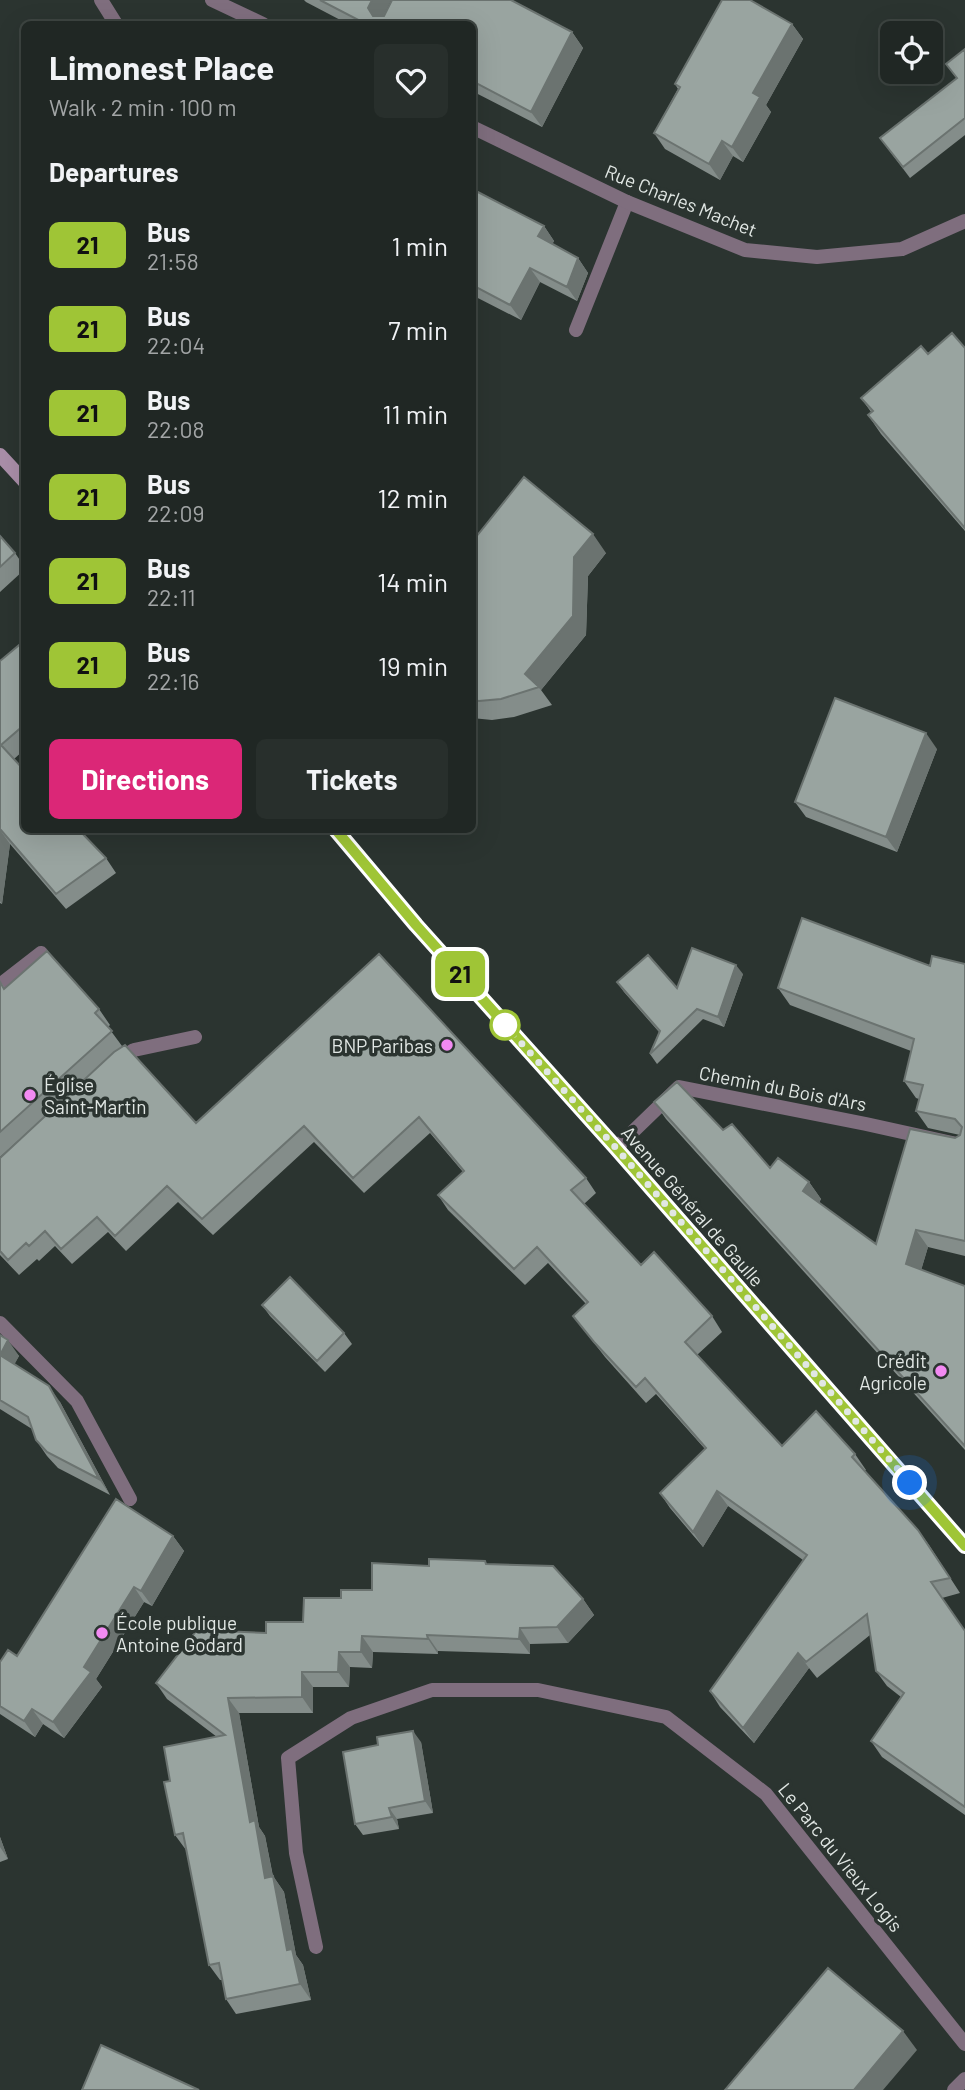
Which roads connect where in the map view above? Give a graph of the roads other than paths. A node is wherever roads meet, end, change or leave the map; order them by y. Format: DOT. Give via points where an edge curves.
graph roads {
  1 [pos="101,0"];
  2 [pos="212,0"];
  3 [pos="114,21"];
  4 [pos="257,21"];
  5 [pos="476,129"];
  6 [pos="627,202"];
  7 [pos="965,221"];
  8 [pos="576,330"];
  9 [pos="0,454"];
  10 [pos="21,478"];
  11 [pos="339,833"];
  12 [pos="41,953"];
  13 [pos="0,985"];
  14 [pos="195,1037"];
  15 [pos="108,1068"];
  16 [pos="965,1146"];
  17 [pos="616,1148"];
  18 [pos="0,1323"];
  19 [pos="130,1499"];
  20 [pos="965,1546"];
  21 [pos="316,1947"];
  22 [pos="965,2044"];
  23 [pos="965,2079"];
  24 [pos="954,2090"];
  1 -- 3 [label="street"];
  2 -- 4 [label="street"];
  5 -- 6 [label="street, Rue Charles Machet"];
  6 -- 7 [label="street, Rue Charles Machet" via="745,250 817,257 902,249"];
  6 -- 8 [label="street"];
  9 -- 10 [label="main road"];
  11 -- 17 [label="main road, Avenue Général de Gaulle"];
  12 -- 13 [label="street"];
  14 -- 15 [label="street" via="134,1050"];
  16 -- 17 [label="street, Chemin du Bois d'Ars" via="679,1087"];
  17 -- 20 [label="main road, Avenue Général de Gaulle"];
  18 -- 19 [label="street" via="77,1401"];
  21 -- 22 [label="street, Le Parc du Vieux Logis" via="296,1853 288,1758 351,1718 432,1690 538,1690 666,1717 766,1794"];
  23 -- 24 [label="street"];
}
